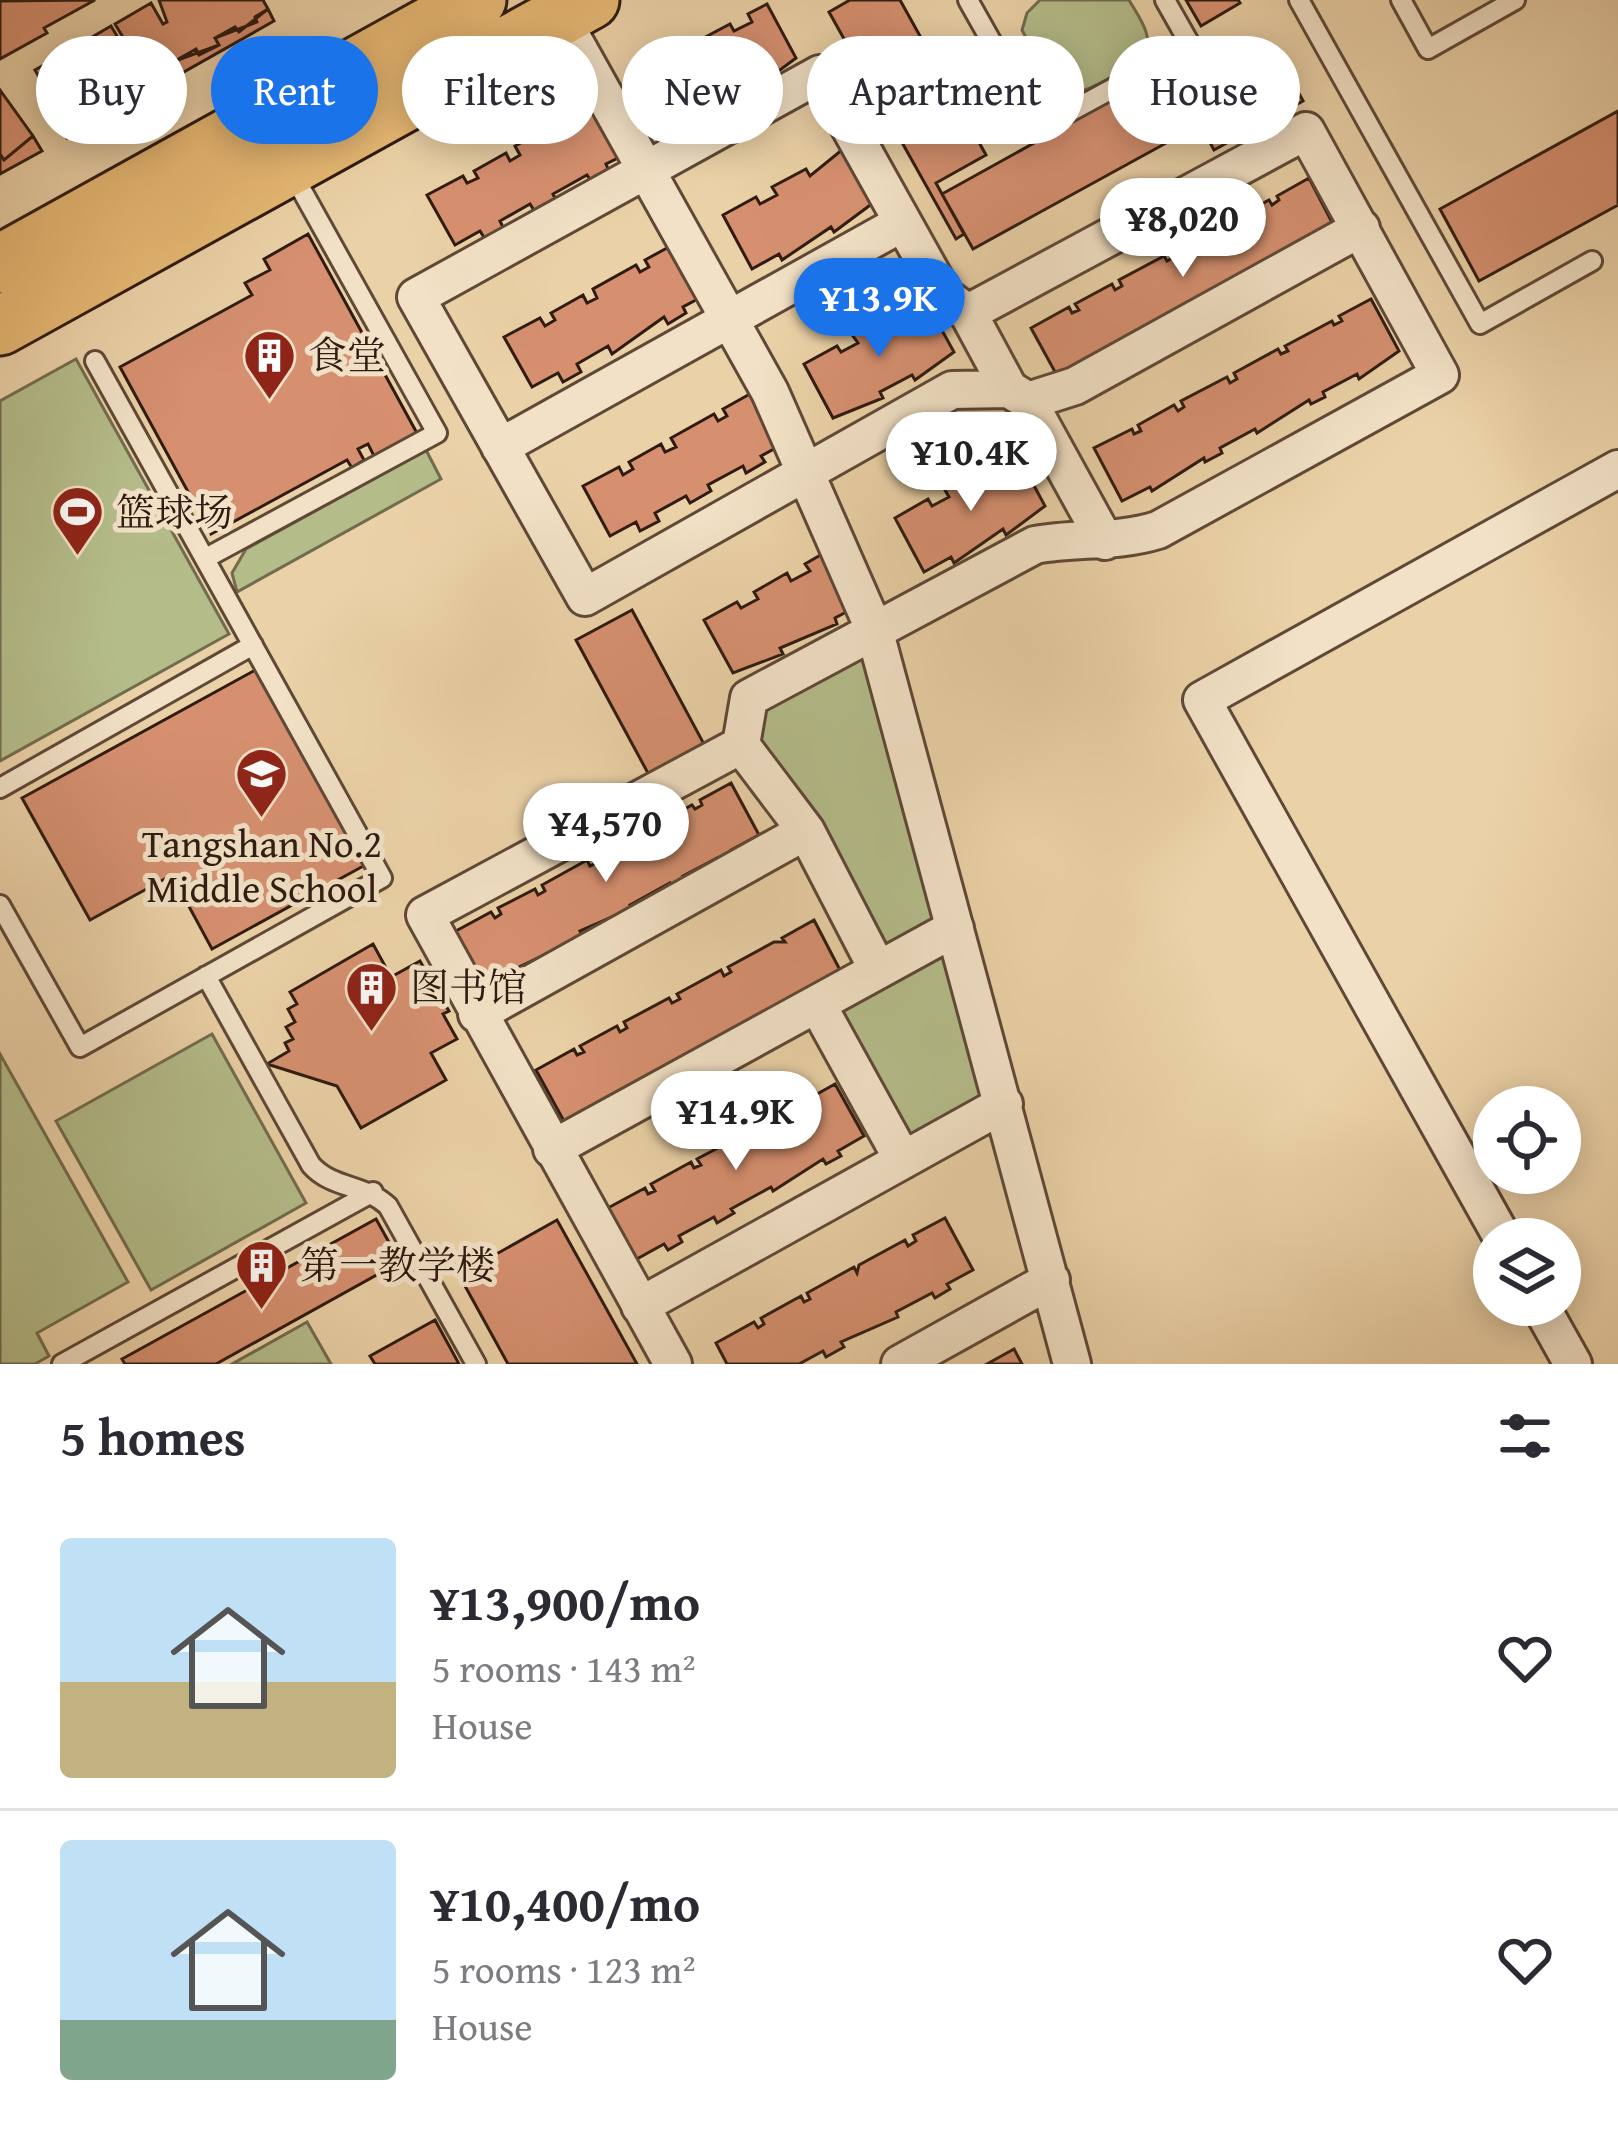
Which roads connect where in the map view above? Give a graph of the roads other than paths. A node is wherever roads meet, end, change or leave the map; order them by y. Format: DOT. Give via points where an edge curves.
graph roads {
  1 [pos="477,0"];
  2 [pos="994,0"];
  3 [pos="1165,0"];
  4 [pos="1327,0"];
  5 [pos="1401,0"];
  6 [pos="1515,0"];
  7 [pos="971,5"];
  8 [pos="1302,6"];
  9 [pos="575,8"];
  10 [pos="1185,36"];
  11 [pos="1108,91"];
  12 [pos="288,166"];
  13 [pos="647,170"];
  14 [pos="902,223"];
  15 [pos="1361,228"];
  16 [pos="1592,260"];
  17 [pos="0,264"];
  18 [pos="968,313"];
  19 [pos="730,319"];
  20 [pos="0,326"];
  21 [pos="95,362"];
  22 [pos="1018,395"];
  23 [pos="500,447"];
  24 [pos="1618,469"];
  25 [pos="807,471"];
  26 [pos="1105,541"];
  27 [pos="206,558"];
  28 [pos="874,629"];
  29 [pos="254,646"];
  30 [pos="741,745"];
  31 [pos="0,788"];
  32 [pos="806,831"];
  33 [pos="0,905"];
  34 [pos="955,928"];
  35 [pos="878,970"];
  36 [pos="206,976"];
  37 [pos="818,1004"];
  38 [pos="477,1014"];
  39 [pos="1004,1104"];
  40 [pos="552,1150"];
  41 [pos="903,1160"];
  42 [pos="373,1192"];
  43 [pos="1491,1218"];
  44 [pos="1051,1280"];
  45 [pos="640,1306"];
  46 [pos="1552,1326"];
  47 [pos="62,1364"];
  48 [pos="476,1364"];
  49 [pos="673,1364"];
  50 [pos="901,1364"];
  51 [pos="1072,1364"];
  52 [pos="1573,1364"];
  1 -- 17 [label="main road"];
  2 -- 7 [label="lane"];
  3 -- 10 [label="lane"];
  4 -- 8 [label="lane"];
  5 -- 6 [label="lane" via="1428,49"];
  7 -- 11 [label="lane" via="1040,128"];
  8 -- 16 [label="lane" via="1480,324"];
  9 -- 12 [label="main road"];
  9 -- 13 [label="street"];
  12 -- 20 [label="main road"];
  12 -- 27 [label="lane" via="437,433"];
  13 -- 14 [label="street" via="820,74"];
  13 -- 19 [label="street"];
  13 -- 23 [label="street" via="416,297"];
  14 -- 18 [label="street" via="944,296"];
  14 -- 19 [label="street"];
  15 -- 18 [label="street" via="1306,131"];
  15 -- 22 [label="street" via="1075,386"];
  15 -- 26 [label="street" via="1440,375 1158,530"];
  18 -- 22 [label="street"];
  19 -- 23 [label="street"];
  19 -- 25 [label="street"];
  21 -- 27 [label="lane"];
  22 -- 25 [label="street" via="952,390"];
  22 -- 26 [label="street"];
  23 -- 25 [label="street" via="585,597"];
  24 -- 43 [label="street" via="1202,700"];
  25 -- 28 [label="street"];
  26 -- 28 [label="street" via="1035,545"];
  27 -- 29 [label="lane"];
  28 -- 30 [label="street" via="749,698"];
  28 -- 34 [label="street"];
  29 -- 31 [label="lane"];
  29 -- 36 [label="lane" via="382,878"];
  30 -- 32 [label="street"];
  30 -- 38 [label="street" via="425,915"];
  32 -- 35 [label="street"];
  32 -- 38 [label="street"];
  33 -- 36 [label="lane" via="80,1047"];
  34 -- 35 [label="street"];
  34 -- 39 [label="street"];
  35 -- 37 [label="street"];
  36 -- 42 [label="lane" via="311,1166 323,1179"];
  37 -- 40 [label="street"];
  37 -- 41 [label="street"];
  38 -- 40 [label="street"];
  39 -- 41 [label="street"];
  39 -- 44 [label="street"];
  40 -- 45 [label="street"];
  41 -- 45 [label="street"];
  42 -- 47 [label="lane"];
  42 -- 48 [label="lane"];
  44 -- 50 [label="street"];
  44 -- 51 [label="street"];
  45 -- 49 [label="street"];
  46 -- 52 [label="street"];
}
